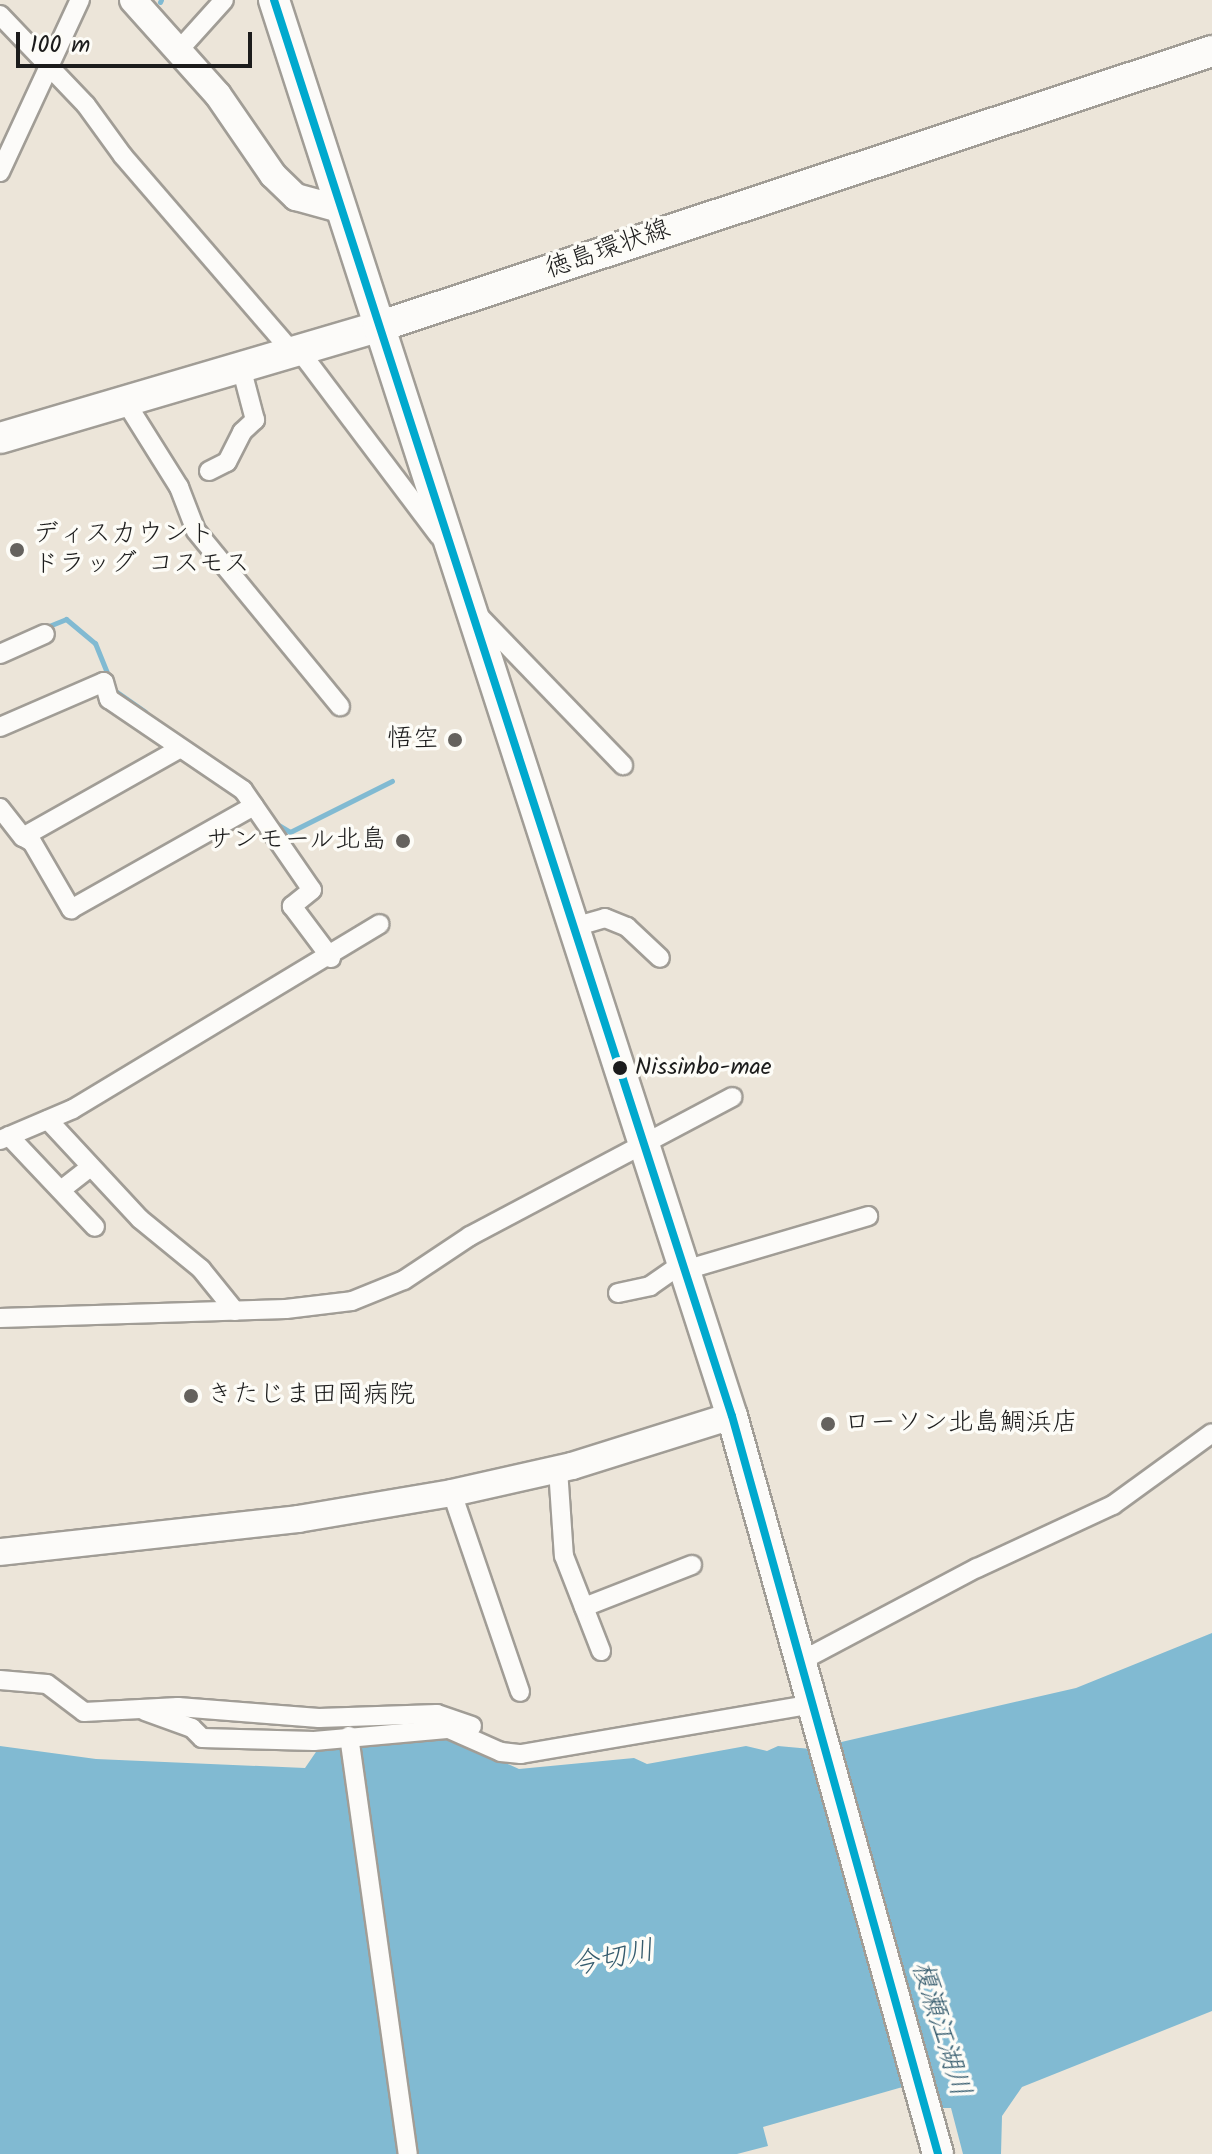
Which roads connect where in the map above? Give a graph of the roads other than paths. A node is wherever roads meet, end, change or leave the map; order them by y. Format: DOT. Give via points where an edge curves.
graph roads {
  1 [pos="80,0"];
  2 [pos="133,0"];
  3 [pos="224,0"];
  4 [pos="274,0"];
  5 [pos="0,15"];
  6 [pos="179,50"];
  7 [pos="1212,51"];
  8 [pos="46,64"];
  9 [pos="0,172"];
  10 [pos="340,209"];
  11 [pos="378,327"];
  12 [pos="295,351"];
  13 [pos="241,367"];
  14 [pos="125,401"];
  15 [pos="0,438"];
  16 [pos="209,471"];
  17 [pos="452,553"];
  18 [pos="470,607"];
  19 [pos="45,634"];
  20 [pos="0,654"];
  21 [pos="340,706"];
  22 [pos="0,727"];
  23 [pos="179,749"];
  24 [pos="623,765"];
  25 [pos="254,806"];
  26 [pos="0,808"];
  27 [pos="23,837"];
  28 [pos="380,924"];
  29 [pos="574,927"];
  30 [pos="331,958"];
  31 [pos="660,958"];
  32 [pos="733,1097"];
  33 [pos="48,1120"];
  34 [pos="5,1138"];
  35 [pos="645,1146"];
  36 [pos="90,1167"];
  37 [pos="61,1190"];
  38 [pos="868,1216"];
  39 [pos="95,1227"];
  40 [pos="684,1267"];
  41 [pos="618,1293"];
  42 [pos="235,1311"];
  43 [pos="0,1318"];
  44 [pos="732,1416"];
  45 [pos="1212,1433"];
  46 [pos="558,1469"];
  47 [pos="452,1493"];
  48 [pos="0,1552"];
  49 [pos="692,1565"];
  50 [pos="584,1607"];
  51 [pos="601,1651"];
  52 [pos="801,1661"];
  53 [pos="0,1680"];
  54 [pos="520,1692"];
  55 [pos="815,1708"];
  56 [pos="145,1711"];
  57 [pos="350,1739"];
  58 [pos="521,1754"];
  59 [pos="408,2154"];
  60 [pos="938,2154"];
  1 -- 8 [label="street"];
  2 -- 6 [label="street"];
  3 -- 6 [label="street"];
  4 -- 10 [label="main road"];
  5 -- 8 [label="street"];
  6 -- 10 [label="street" via="288,191 307,202"];
  7 -- 11 [label="main road, 徳島環状線"];
  8 -- 9 [label="street"];
  8 -- 12 [label="street"];
  10 -- 11 [label="main road"];
  11 -- 12 [label="main road, 徳島環状線"];
  11 -- 17 [label="main road"];
  12 -- 13 [label="main road, 徳島環状線"];
  12 -- 17 [label="street"];
  13 -- 14 [label="main road, 徳島環状線"];
  13 -- 16 [label="street" via="255,420 242,432 227,462"];
  14 -- 15 [label="main road, 徳島環状線"];
  14 -- 21 [label="street" via="179,487 196,531"];
  17 -- 18 [label="main road"];
  18 -- 24 [label="street"];
  18 -- 29 [label="main road"];
  19 -- 20 [label="street"];
  22 -- 23 [label="street" via="104,682 109,699"];
  23 -- 25 [label="street" via="243,790"];
  23 -- 27 [label="street"];
  25 -- 27 [label="street" via="71,909 32,842"];
  25 -- 30 [label="street" via="280,826 312,890 292,906"];
  26 -- 27 [label="street"];
  28 -- 30 [label="street"];
  29 -- 31 [label="street" via="605,918 627,927"];
  29 -- 35 [label="main road"];
  30 -- 33 [label="street"];
  32 -- 35 [label="street"];
  33 -- 34 [label="street"];
  33 -- 36 [label="street"];
  34 -- 37 [label="street"];
  35 -- 40 [label="main road"];
  35 -- 42 [label="street" via="470,1236 404,1280 352,1301"];
  36 -- 37 [label="street"];
  36 -- 42 [label="street" via="140,1219 201,1269"];
  37 -- 39 [label="street"];
  38 -- 40 [label="street"];
  40 -- 41 [label="street" via="651,1292"];
  40 -- 44 [label="main road"];
  42 -- 43 [label="street"];
  44 -- 46 [label="street"];
  44 -- 52 [label="main road"];
  45 -- 52 [label="street" via="1113,1505 977,1568"];
  46 -- 47 [label="street"];
  46 -- 50 [label="street" via="564,1556"];
  47 -- 48 [label="street" via="298,1519"];
  47 -- 54 [label="street"];
  49 -- 50 [label="street"];
  50 -- 51 [label="street"];
  52 -- 55 [label="main road"];
  53 -- 56 [label="street" via="47,1684 84,1712"];
  55 -- 58 [label="street"];
  55 -- 60 [label="main road"];
  56 -- 57 [label="street" via="192,1728 202,1738"];
  56 -- 58 [label="street" via="178,1707 319,1718 437,1714 470,1725"];
  57 -- 58 [label="street" via="449,1729 501,1752"];
  57 -- 59 [label="street"];
}
